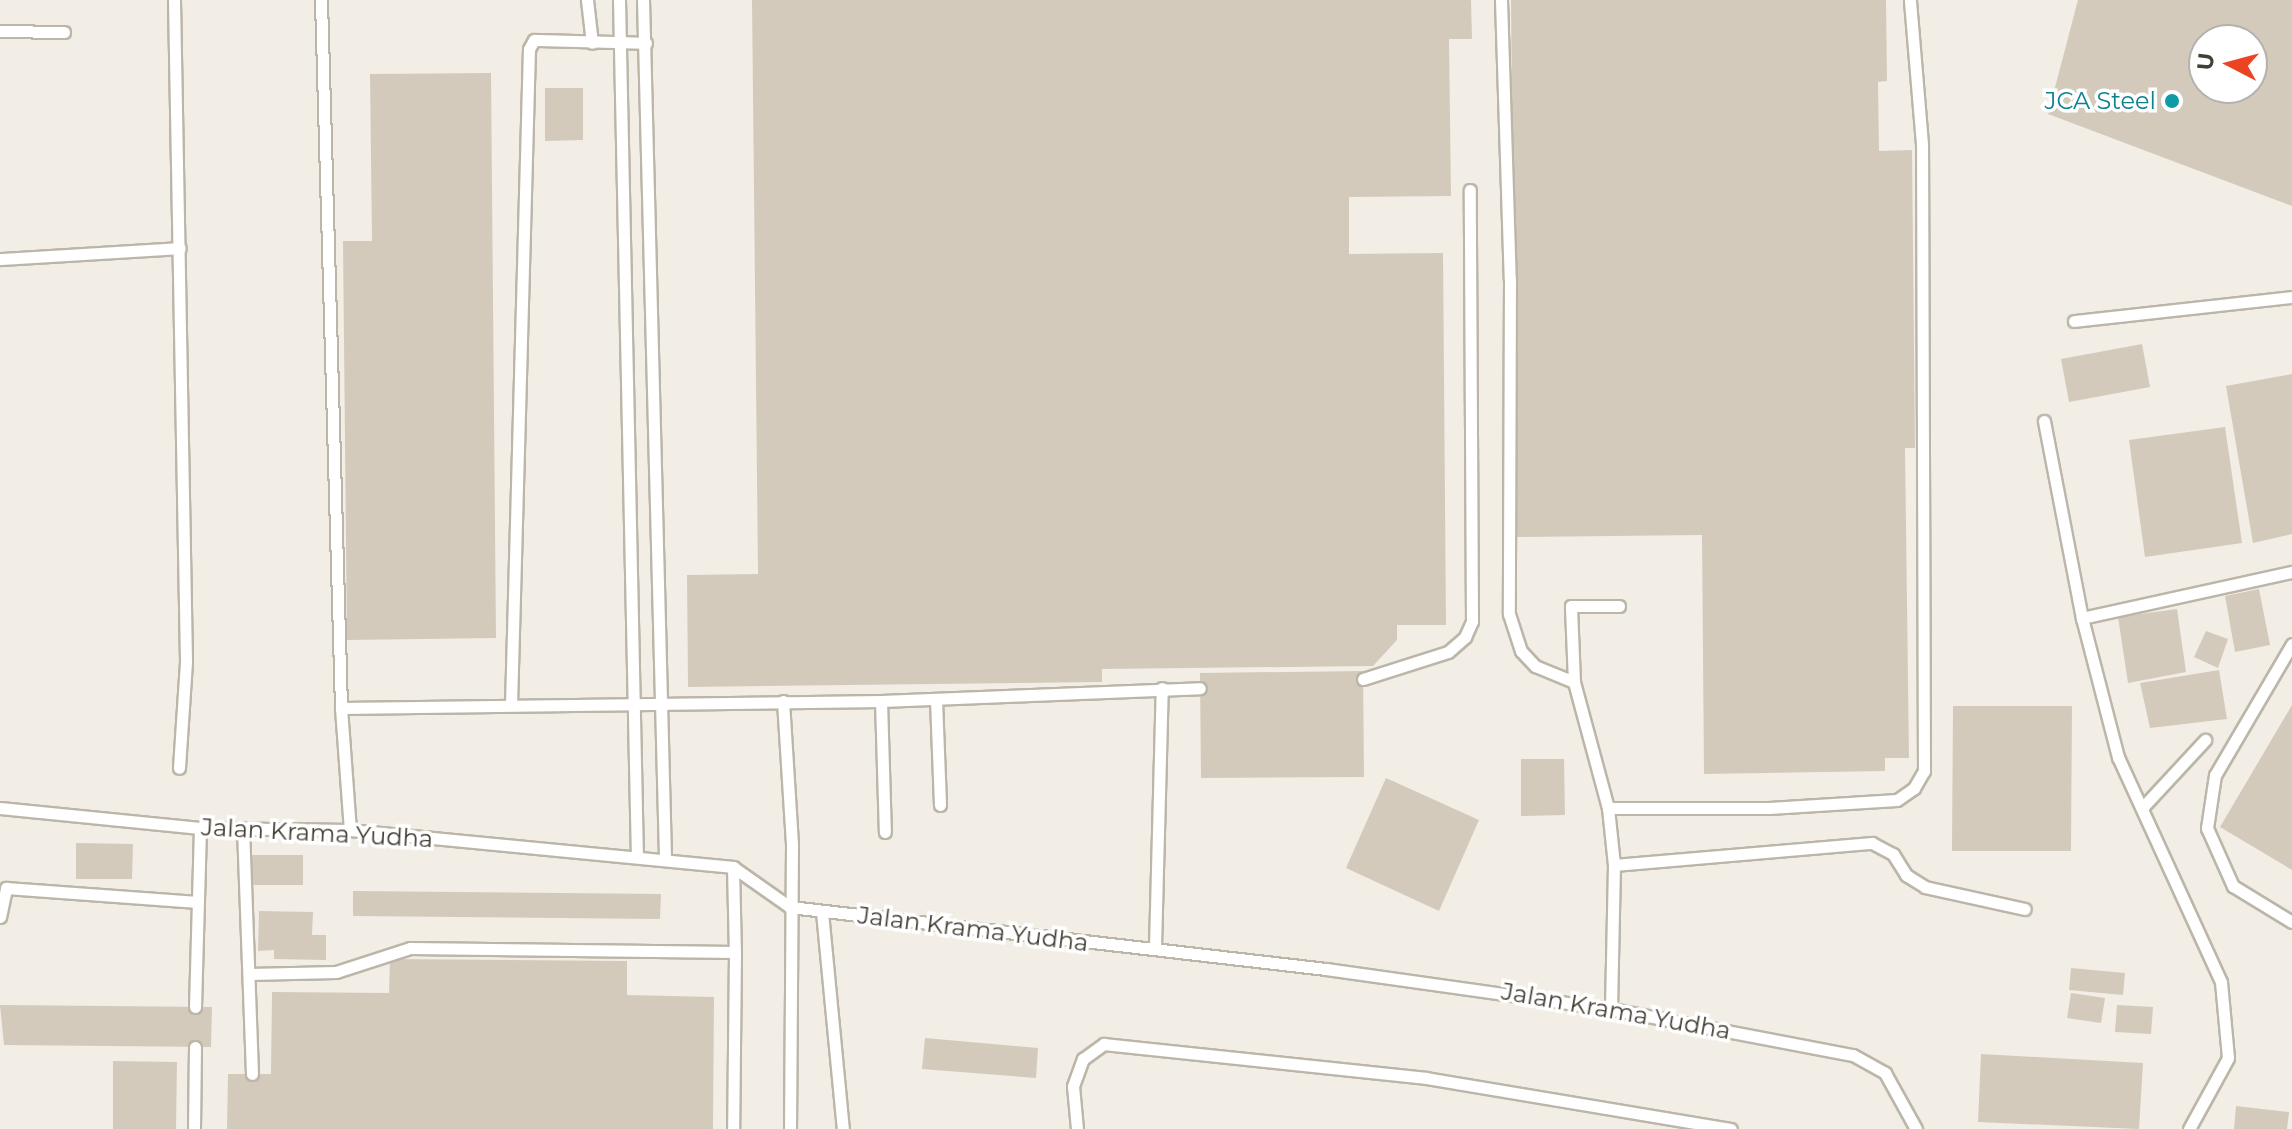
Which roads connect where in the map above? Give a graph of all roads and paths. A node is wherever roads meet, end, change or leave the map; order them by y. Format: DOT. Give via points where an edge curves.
graph roads {
  1 [pos="174,0"];
  2 [pos="321,0"];
  3 [pos="587,0"];
  4 [pos="619,0"];
  5 [pos="643,0"];
  6 [pos="1501,0"];
  7 [pos="1910,0"];
  8 [pos="0,31"];
  9 [pos="64,32"];
  10 [pos="592,43"];
  11 [pos="620,43"];
  12 [pos="646,43"];
  13 [pos="1470,190"];
  14 [pos="180,248"];
  15 [pos="0,259"];
  16 [pos="2292,297"];
  17 [pos="2074,321"];
  18 [pos="2044,421"];
  19 [pos="2292,572"];
  20 [pos="1619,606"];
  21 [pos="2082,618"];
  22 [pos="2292,644"];
  23 [pos="1363,679"];
  24 [pos="1574,682"];
  25 [pos="1162,688"];
  26 [pos="1200,688"];
  27 [pos="936,700"];
  28 [pos="783,701"];
  29 [pos="881,701"];
  30 [pos="631,704"];
  31 [pos="511,705"];
  32 [pos="659,705"];
  33 [pos="341,708"];
  34 [pos="2205,740"];
  35 [pos="179,768"];
  36 [pos="940,805"];
  37 [pos="0,808"];
  38 [pos="1608,808"];
  39 [pos="2142,808"];
  40 [pos="200,828"];
  41 [pos="243,828"];
  42 [pos="350,830"];
  43 [pos="885,832"];
  44 [pos="637,857"];
  45 [pos="665,860"];
  46 [pos="1614,865"];
  47 [pos="733,867"];
  48 [pos="197,902"];
  49 [pos="790,907"];
  50 [pos="2025,909"];
  51 [pos="822,912"];
  52 [pos="0,917"];
  53 [pos="2292,922"];
  54 [pos="1155,947"];
  55 [pos="735,952"];
  56 [pos="249,974"];
  57 [pos="195,1007"];
  58 [pos="1611,1009"];
  59 [pos="195,1047"];
  60 [pos="252,1074"];
  61 [pos="194,1129"];
  62 [pos="733,1129"];
  63 [pos="790,1129"];
  64 [pos="843,1129"];
  65 [pos="1077,1129"];
  66 [pos="1731,1129"];
  67 [pos="1916,1129"];
  68 [pos="2189,1129"];
  1 -- 14 [label="lane"];
  2 -- 33 [label="lane"];
  3 -- 10 [label="lane"];
  4 -- 11 [label="lane"];
  5 -- 12 [label="lane"];
  6 -- 24 [label="lane" via="1510,279 1509,614 1521,651 1535,666"];
  7 -- 38 [label="lane" via="1922,144 1924,771 1914,788 1897,800 1769,808"];
  8 -- 9 [label="lane"];
  10 -- 11 [label="lane"];
  10 -- 31 [label="lane" via="534,40 529,49"];
  11 -- 12 [label="lane"];
  11 -- 30 [label="lane"];
  12 -- 32 [label="lane"];
  13 -- 23 [label="lane" via="1472,621 1448,652"];
  14 -- 15 [label="lane"];
  14 -- 35 [label="lane" via="186,662"];
  16 -- 17 [label="lane"];
  18 -- 21 [label="lane"];
  19 -- 21 [label="lane"];
  20 -- 24 [label="lane" via="1571,606"];
  21 -- 39 [label="lane" via="2118,757"];
  22 -- 53 [label="lane" via="2215,775 2207,828 2233,886"];
  24 -- 38 [label="lane"];
  25 -- 26 [label="lane"];
  25 -- 27 [label="lane"];
  25 -- 54 [label="lane"];
  27 -- 29 [label="lane"];
  27 -- 36 [label="lane"];
  28 -- 29 [label="lane"];
  28 -- 32 [label="lane"];
  28 -- 49 [label="lane"];
  29 -- 43 [label="lane"];
  30 -- 31 [label="lane"];
  30 -- 32 [label="lane"];
  30 -- 44 [label="lane"];
  31 -- 33 [label="lane"];
  32 -- 45 [label="lane"];
  33 -- 42 [label="lane"];
  34 -- 39 [label="lane"];
  37 -- 40 [label="lane, Jalan Krama Yudha"];
  38 -- 46 [label="lane"];
  39 -- 68 [label="lane" via="2221,982 2228,1058"];
  40 -- 41 [label="lane, Jalan Krama Yudha"];
  40 -- 48 [label="lane"];
  41 -- 42 [label="lane, Jalan Krama Yudha"];
  41 -- 56 [label="lane"];
  42 -- 44 [label="lane, Jalan Krama Yudha"];
  44 -- 45 [label="lane, Jalan Krama Yudha"];
  45 -- 47 [label="lane, Jalan Krama Yudha"];
  46 -- 50 [label="lane" via="1872,843 1893,854 1906,875 1925,887"];
  46 -- 58 [label="lane"];
  47 -- 49 [label="lane, Jalan Krama Yudha"];
  47 -- 55 [label="lane"];
  48 -- 52 [label="lane" via="6,888"];
  48 -- 57 [label="lane"];
  49 -- 51 [label="lane, Jalan Krama Yudha"];
  49 -- 63 [label="lane"];
  51 -- 54 [label="lane, Jalan Krama Yudha"];
  51 -- 64 [label="lane"];
  54 -- 58 [label="lane, Jalan Krama Yudha"];
  55 -- 56 [label="lane" via="410,948 336,972"];
  55 -- 62 [label="lane"];
  56 -- 60 [label="lane"];
  58 -- 67 [label="lane, Jalan Krama Yudha" via="1853,1055 1885,1073"];
  59 -- 61 [label="lane"];
  65 -- 66 [label="lane" via="1073,1086 1083,1059 1104,1044 1426,1078"];
}
